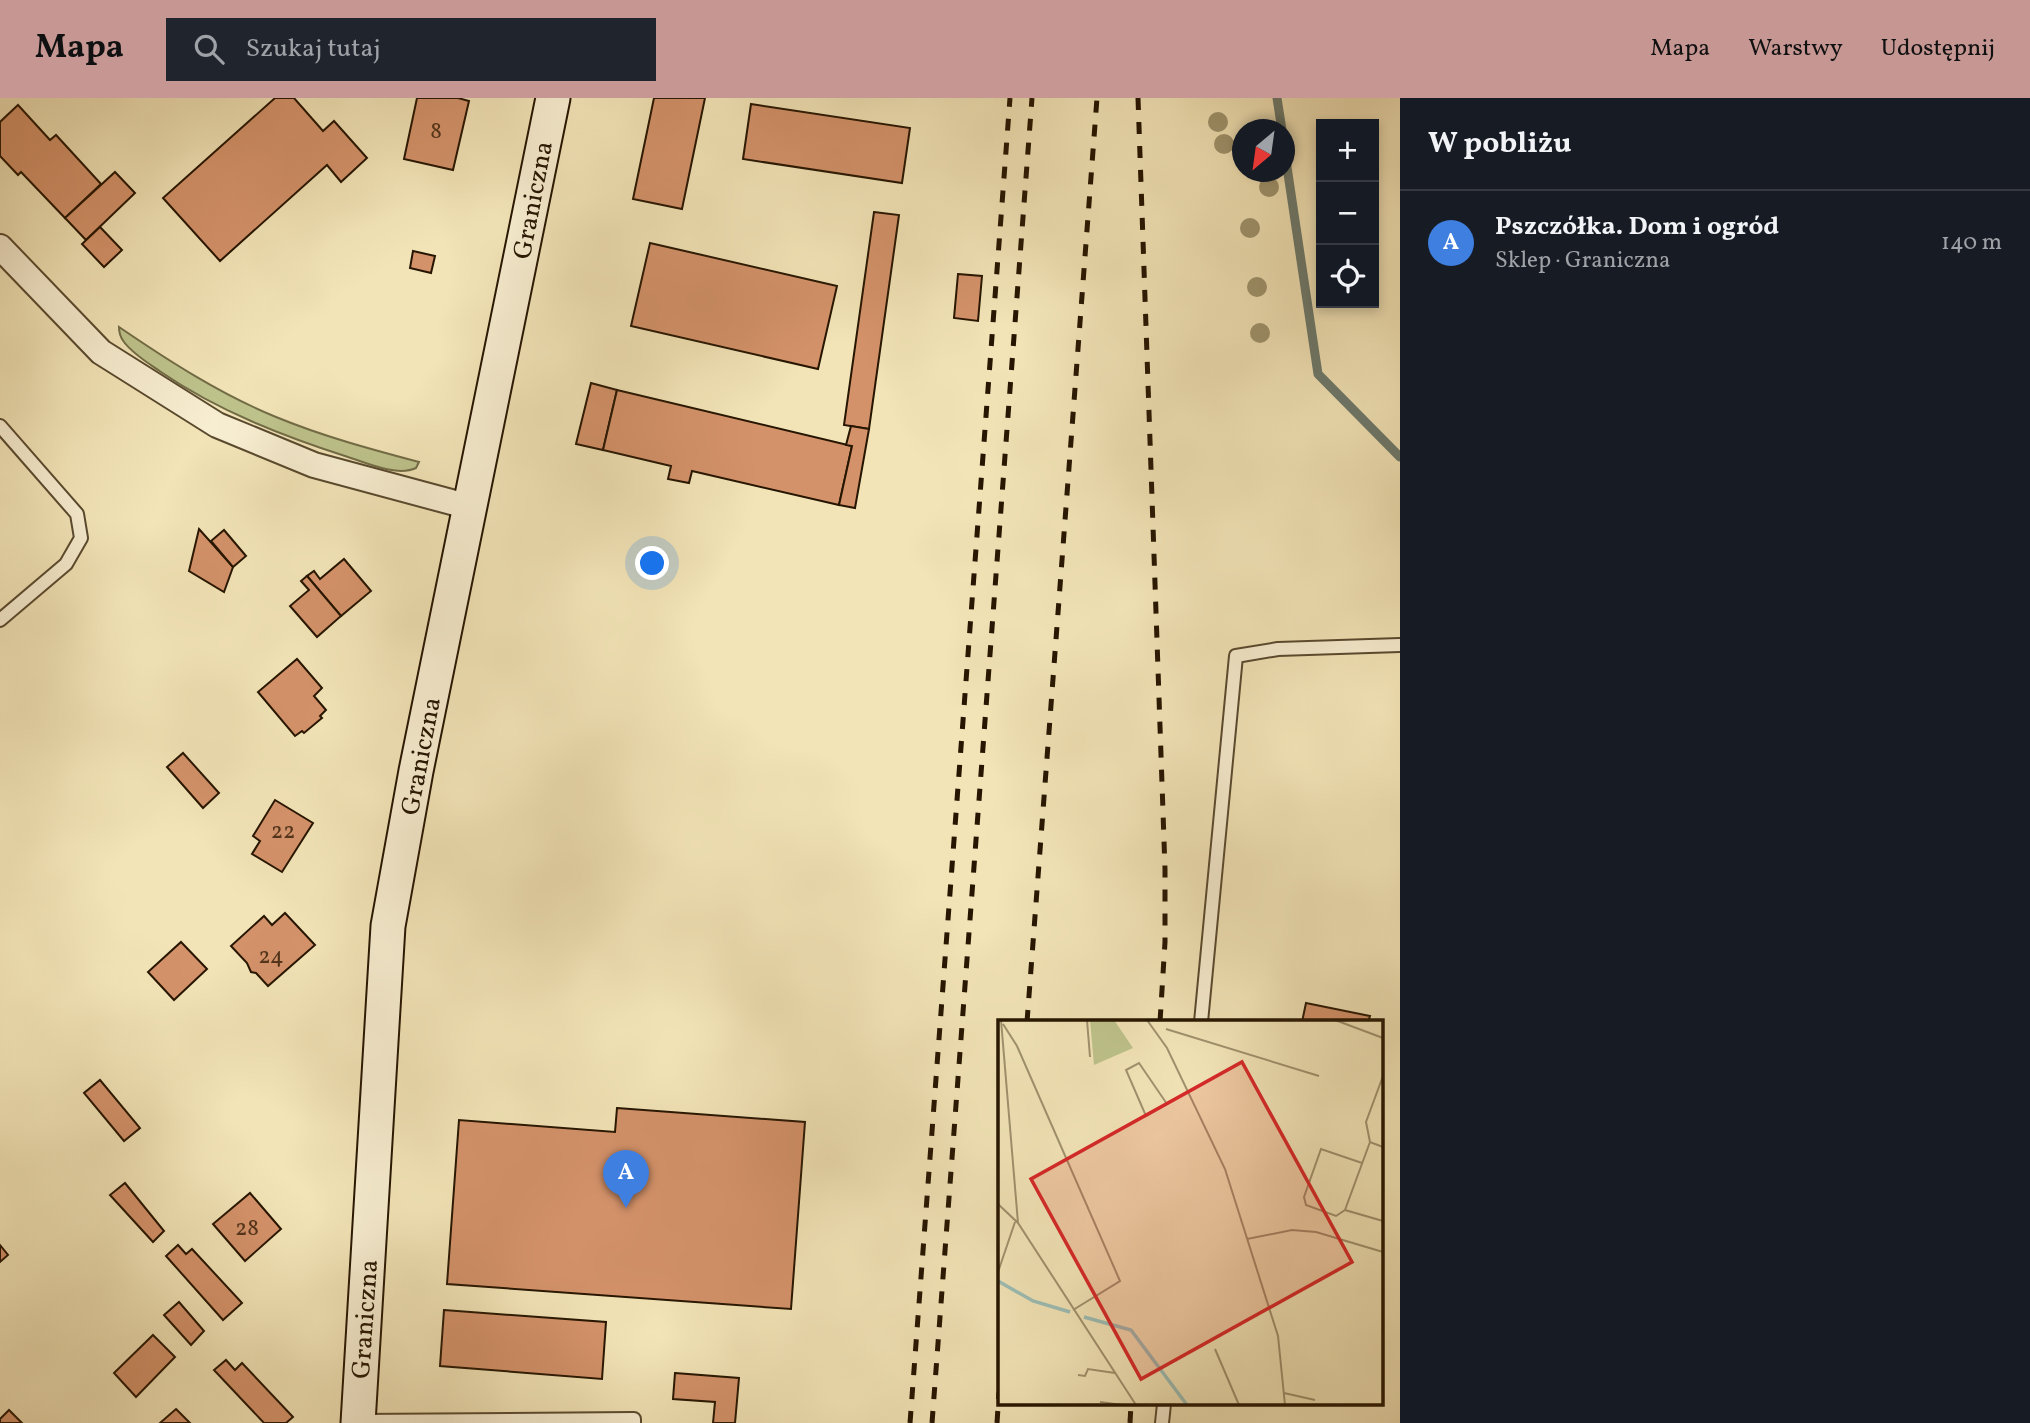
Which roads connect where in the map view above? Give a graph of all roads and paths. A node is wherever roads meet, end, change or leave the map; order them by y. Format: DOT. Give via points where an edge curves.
graph roads {
  1 [pos="553,98"];
  2 [pos="0,247"];
  3 [pos="0,426"];
  4 [pos="470,507"];
  5 [pos="0,620"];
  6 [pos="1400,645"];
  7 [pos="1201,1020"];
  8 [pos="498,1421"];
  9 [pos="358,1422"];
  10 [pos="634,1423"];
  1 -- 4 [label="street, Graniczna"];
  2 -- 4 [label="street" via="101,352 217,425 314,465"];
  3 -- 5 [label="lane" via="77,514 81,538 66,564"];
  4 -- 9 [label="street, Graniczna" via="388,926"];
  6 -- 7 [label="lane" via="1278,649 1236,656"];
  8 -- 9 [label="lane"];
  8 -- 10 [label="lane" via="634,1419"];
}
